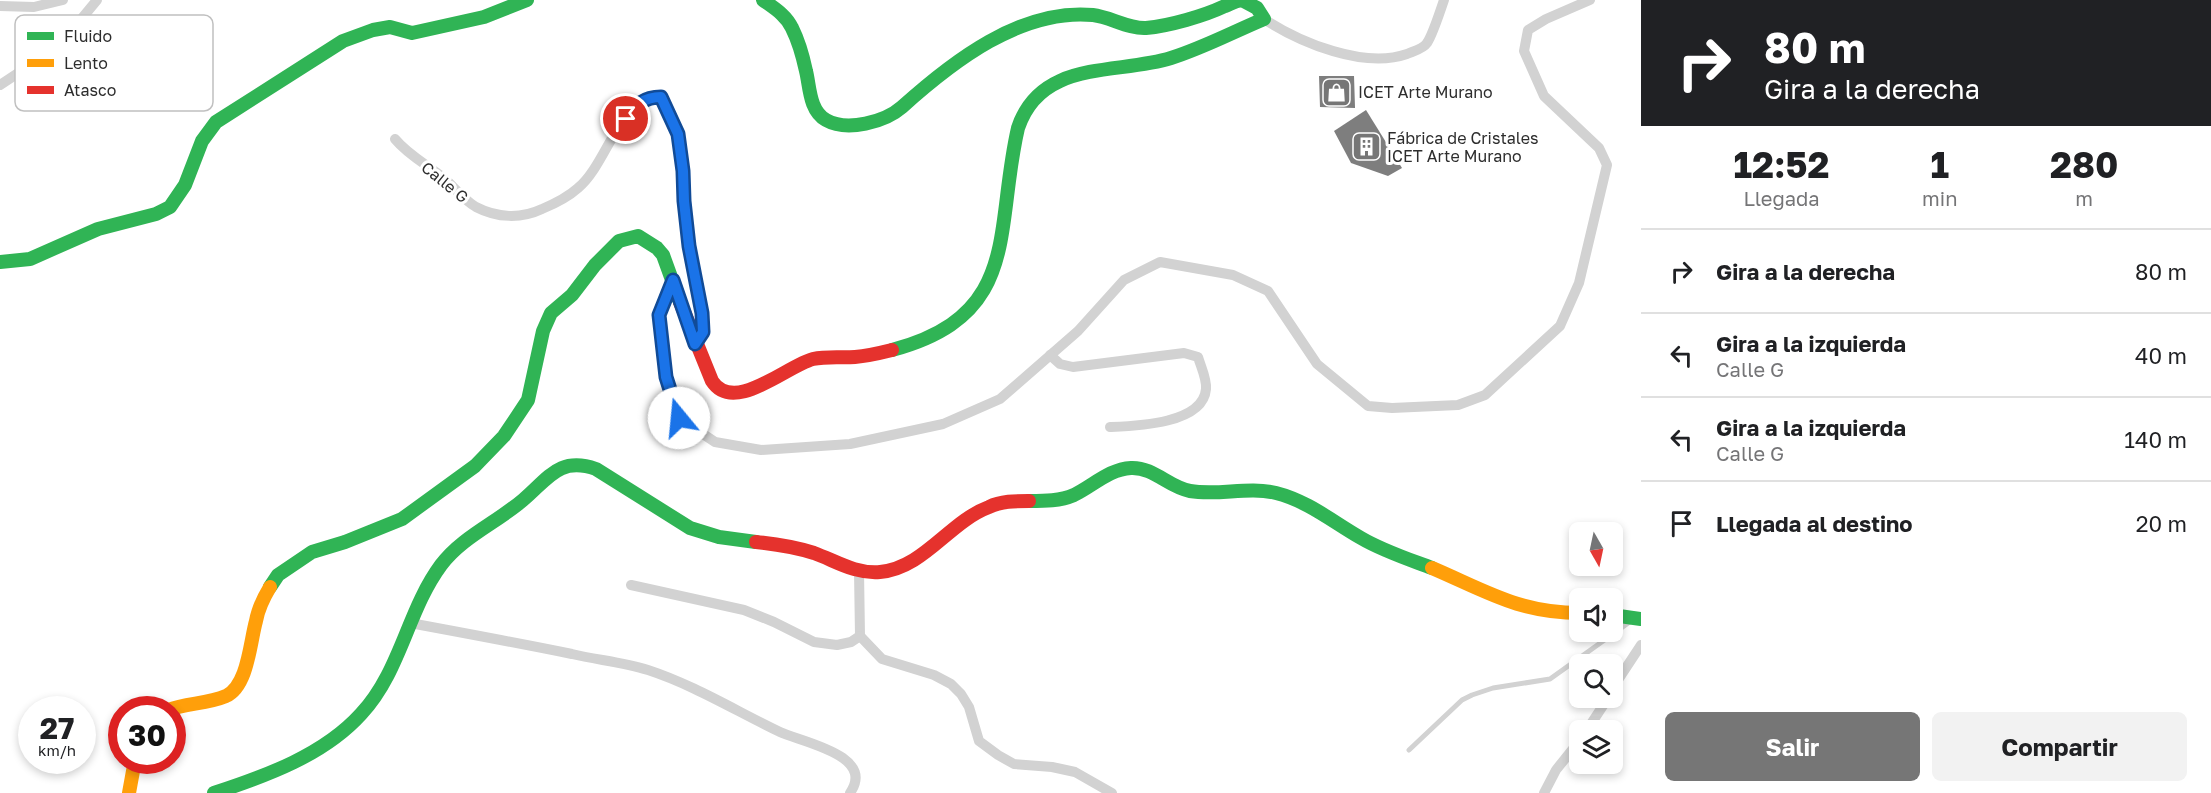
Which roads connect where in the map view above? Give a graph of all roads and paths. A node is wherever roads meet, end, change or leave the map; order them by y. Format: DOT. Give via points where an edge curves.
graph roads {
  1 [pos="63,0"];
  2 [pos="97,0"];
  3 [pos="527,0"];
  4 [pos="763,0"];
  5 [pos="1242,0"];
  6 [pos="1444,0"];
  7 [pos="1590,0"];
  8 [pos="0,6"];
  9 [pos="85,15"];
  10 [pos="1264,19"];
  11 [pos="15,75"];
  12 [pos="0,85"];
  13 [pos="395,139"];
  14 [pos="0,262"];
  15 [pos="673,280"];
  16 [pos="695,344"];
  17 [pos="1050,355"];
  18 [pos="1110,427"];
  19 [pos="859,571"];
  20 [pos="631,585"];
  21 [pos="1569,613"];
  22 [pos="1623,617"];
  23 [pos="1638,619"];
  24 [pos="410,623"];
  25 [pos="860,636"];
  26 [pos="1641,645"];
  27 [pos="1623,672"];
  28 [pos="186,704"];
  29 [pos="1409,750"];
  30 [pos="1569,754"];
  31 [pos="132,774"];
  32 [pos="129,793"];
  33 [pos="214,793"];
  34 [pos="850,793"];
  35 [pos="1112,793"];
  36 [pos="1544,793"];
  1 -- 8 [label="street" via="34,7"];
  2 -- 9 [label="street"];
  3 -- 14 [label="street" via="484,17 412,33 390,27 343,41 216,122 203,139 187,180 171,206 96,230 45,256 16,264"];
  4 -- 5 [label="street" via="792,27 811,101 824,119 841,125 871,122 894,114 939,74 978,48 1046,19 1094,15 1143,28"];
  5 -- 10 [label="street" via="1257,8"];
  6 -- 10 [label="street" via="1427,44 1392,59 1346,54 1286,33"];
  7 -- 17 [label="street" via="1528,30 1524,51 1544,96 1599,148 1607,165 1579,283 1560,326 1485,395 1458,405 1368,406 1317,364 1268,291 1233,275 1160,262 1124,280"];
  10 -- 16 [label="street" via="1167,59 1086,72 1062,80 1034,98 1015,140 993,270 978,301 939,332 904,347 864,356 818,357 752,390 725,392 715,385"];
  11 -- 12 [label="street"];
  13 -- 16 [label="street, Calle G" via="475,206 501,216 530,214 579,188 634,108 649,97 661,97 678,134 689,246 702,313 703,332"];
  15 -- 16 [label="street"];
  15 -- 17 [label="street" via="659,315 666,377 679,418 715,442 761,450 850,444 943,424 1000,399"];
  15 -- 28 [label="street" via="657,248 638,236 619,242 551,313 543,331 528,400 504,436 475,466 402,519 312,552 278,575 256,619 245,674 229,695"];
  17 -- 18 [label="street" via="1060,364 1073,367 1184,353 1198,357 1206,393 1188,414 1147,425"];
  19 -- 21 [label="street" via="902,566 988,506 1013,500 1040,503 1072,496 1103,476 1134,467 1183,490 1272,491 1285,495 1381,548 1474,588 1543,612"];
  19 -- 24 [label="street" via="818,554 720,538 695,530 680,524 612,477 588,464 575,463 559,469 525,499 453,550 417,604"];
  19 -- 25 [label="street"];
  20 -- 25 [label="street" via="744,610 814,642 837,645"];
  22 -- 23 [label="street"];
  23 -- 29 [label="lane" via="1550,679 1493,688 1462,700"];
  24 -- 33 [label="street" via="378,693 359,716 296,760"];
  24 -- 34 [label="street" via="647,670 849,761 854,769 854,788"];
  25 -- 35 [label="street" via="882,659 951,684 969,707 980,741 998,755 1014,764 1075,772"];
  26 -- 27 [label="street"];
  30 -- 36 [label="street"];
  31 -- 32 [label="street"];
}
